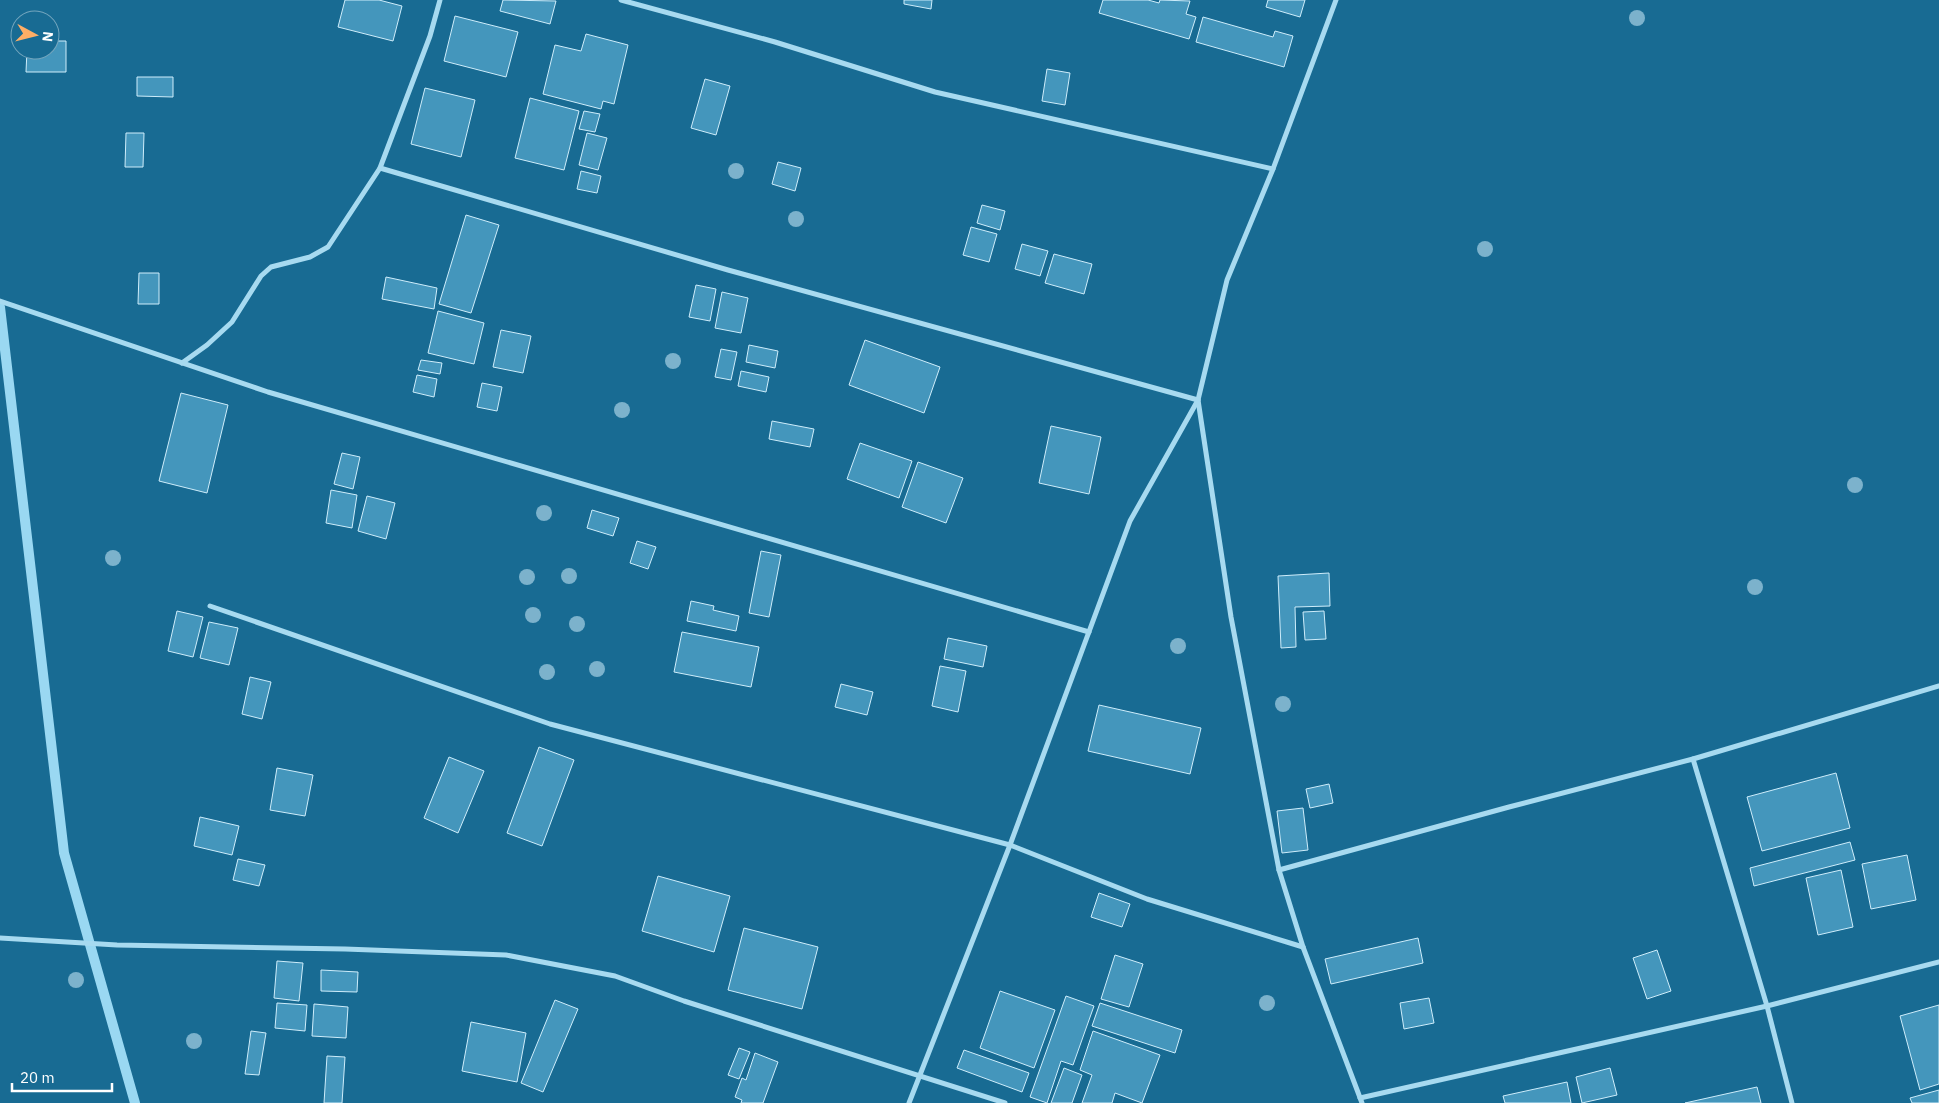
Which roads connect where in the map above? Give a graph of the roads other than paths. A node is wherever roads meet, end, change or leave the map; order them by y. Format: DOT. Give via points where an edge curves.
graph roads {
  1 [pos="440,0"];
  2 [pos="621,0"];
  3 [pos="1336,0"];
  4 [pos="380,168"];
  5 [pos="1273,169"];
  6 [pos="0,301"];
  7 [pos="182,363"];
  8 [pos="1198,400"];
  9 [pos="210,606"];
  10 [pos="1089,632"];
  11 [pos="1939,686"];
  12 [pos="1694,759"];
  13 [pos="1010,845"];
  14 [pos="1279,870"];
  15 [pos="0,938"];
  16 [pos="1303,947"];
  17 [pos="1939,962"];
  18 [pos="1767,1006"];
  19 [pos="921,1076"];
  20 [pos="1361,1101"];
  21 [pos="909,1103"];
  22 [pos="1005,1103"];
  23 [pos="1792,1103"];
  1 -- 4 [label="street" via="430,36"];
  2 -- 5 [label="street" via="775,42 935,92"];
  3 -- 5 [label="street"];
  4 -- 7 [label="street" via="328,247 310,257 271,267 261,276 232,322"];
  4 -- 8 [label="street" via="728,270"];
  5 -- 8 [label="street" via="1227,280"];
  6 -- 7 [label="street"];
  7 -- 10 [label="street" via="268,392"];
  8 -- 10 [label="street" via="1130,521"];
  8 -- 14 [label="street" via="1231,617"];
  9 -- 13 [label="street" via="550,724"];
  10 -- 13 [label="street"];
  11 -- 12 [label="street"];
  12 -- 14 [label="street"];
  12 -- 18 [label="street"];
  13 -- 16 [label="street" via="1147,899"];
  13 -- 19 [label="street"];
  14 -- 16 [label="street"];
  15 -- 19 [label="street" via="117,945 506,955 614,976"];
  16 -- 20 [label="street"];
  17 -- 18 [label="street"];
  18 -- 20 [label="street"];
  18 -- 23 [label="street"];
  19 -- 21 [label="street"];
  19 -- 22 [label="street"];
}
